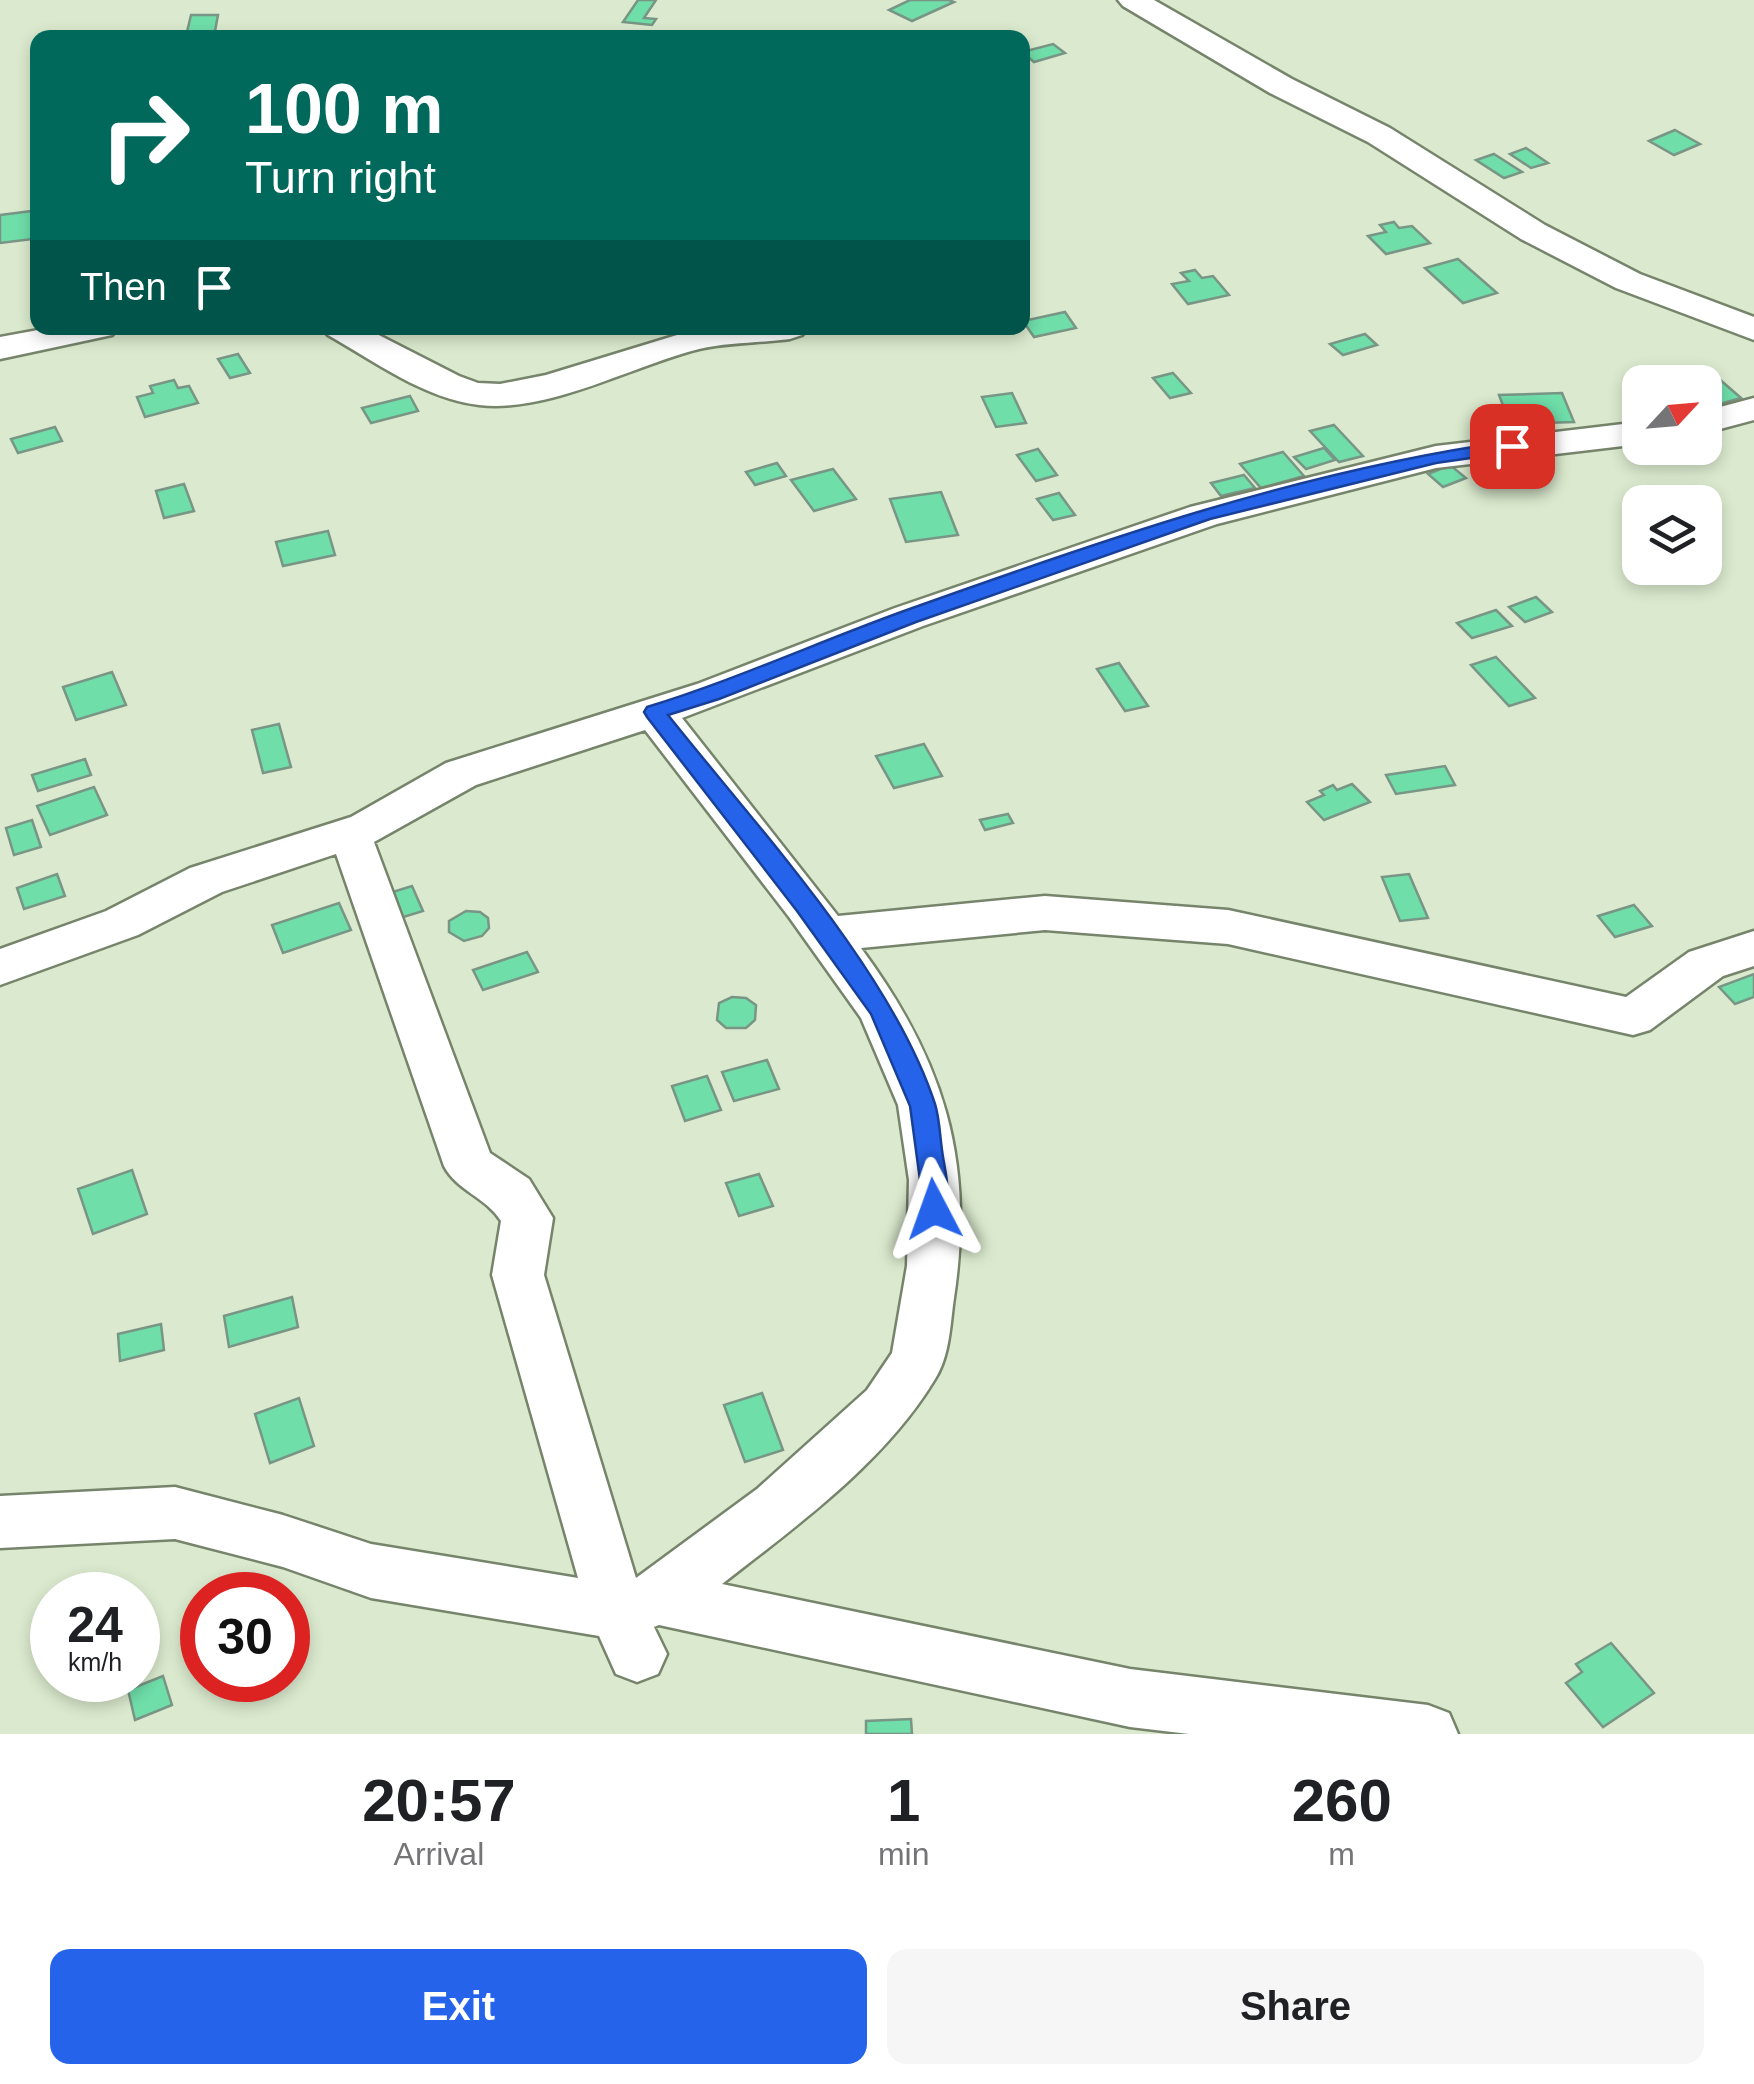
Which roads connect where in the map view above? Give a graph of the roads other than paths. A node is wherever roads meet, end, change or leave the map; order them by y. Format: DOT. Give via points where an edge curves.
graph roads {
  1 [pos="1133,0"];
  2 [pos="1754,328"];
  3 [pos="65,335"];
  4 [pos="354,335"];
  5 [pos="711,335"];
  6 [pos="0,348"];
  7 [pos="1754,409"];
  8 [pos="1722,417"];
  9 [pos="1622,435"];
  10 [pos="654,712"];
  11 [pos="356,849"];
  12 [pos="826,934"];
  13 [pos="1754,948"];
  14 [pos="0,967"];
  15 [pos="0,1522"];
  16 [pos="638,1622"];
  17 [pos="1428,1734"];
  1 -- 2 [label="street" via="1379,134 1533,232 1628,280"];
  3 -- 6 [label="street"];
  4 -- 5 [label="street" via="476,394 502,395"];
  7 -- 8 [label="street"];
  9 -- 10 [label="street" via="1436,457 1204,515"];
  10 -- 12 [label="street"];
  10 -- 14 [label="street" via="461,774 366,828 206,880 122,923"];
  11 -- 16 [label="street" via="469,1166 511,1194 527,1218 518,1275"];
  12 -- 13 [label="street" via="1045,912 1228,927 1633,1017 1706,964"];
  12 -- 16 [label="street" via="881,1010 923,1106 934,1180 933,1266 918,1360 886,1408"];
  15 -- 16 [label="street" via="175,1513 371,1571"];
  16 -- 17 [label="street" via="1130,1698"];
}
